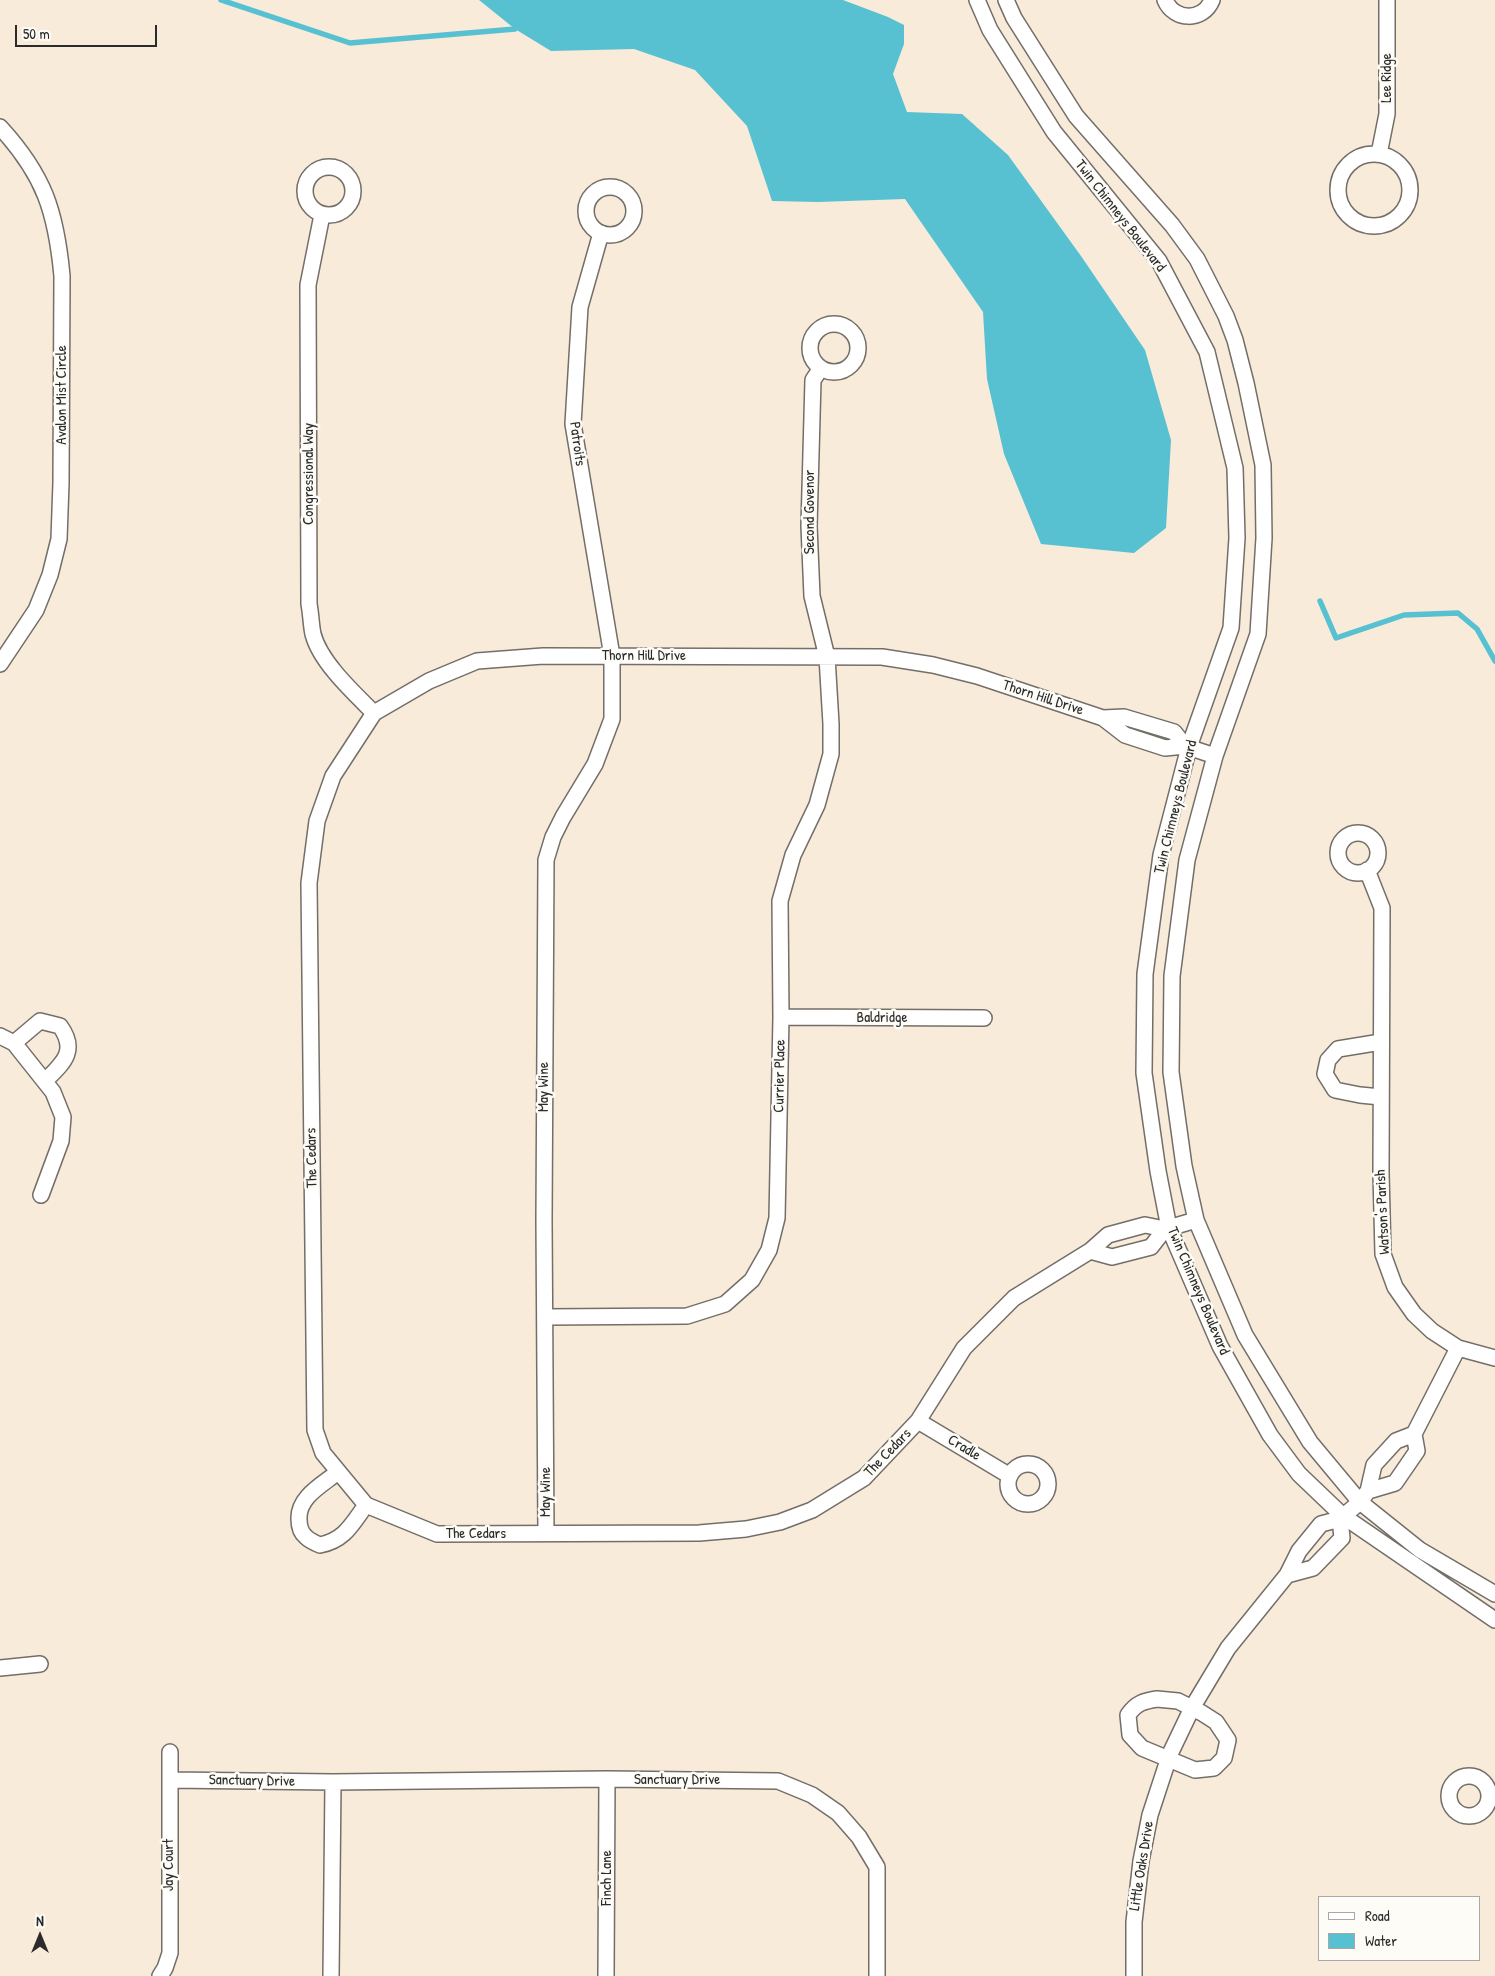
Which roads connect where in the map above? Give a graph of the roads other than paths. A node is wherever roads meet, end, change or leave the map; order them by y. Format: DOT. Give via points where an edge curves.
graph roads {
  1 [pos="977,0"];
  2 [pos="1006,0"];
  3 [pos="1165,0"];
  4 [pos="1212,0"];
  5 [pos="1387,0"];
  6 [pos="0,127"];
  7 [pos="1378,154"];
  8 [pos="322,215"];
  9 [pos="601,233"];
  10 [pos="821,368"];
  11 [pos="612,656"];
  12 [pos="827,657"];
  13 [pos="0,664"];
  14 [pos="374,713"];
  15 [pos="1187,746"];
  16 [pos="1215,756"];
  17 [pos="1367,870"];
  18 [pos="309,882"];
  19 [pos="781,1018"];
  20 [pos="984,1018"];
  21 [pos="0,1036"];
  22 [pos="1381,1042"];
  23 [pos="14,1043"];
  24 [pos="44,1081"];
  25 [pos="1381,1097"];
  26 [pos="41,1195"];
  27 [pos="1196,1220"];
  28 [pos="1167,1229"];
  29 [pos="1090,1251"];
  30 [pos="546,1317"];
  31 [pos="1458,1348"];
  32 [pos="1495,1358"];
  33 [pos="918,1421"];
  34 [pos="1414,1434"];
  35 [pos="338,1472"];
  36 [pos="1010,1476"];
  37 [pos="1364,1496"];
  38 [pos="366,1505"];
  39 [pos="1342,1517"];
  40 [pos="546,1533"];
  41 [pos="1287,1576"];
  42 [pos="1495,1594"];
  43 [pos="1495,1620"];
  44 [pos="40,1664"];
  45 [pos="0,1668"];
  46 [pos="1192,1708"];
  47 [pos="170,1752"];
  48 [pos="1169,1758"];
  49 [pos="608,1779"];
  50 [pos="171,1780"];
  51 [pos="333,1782"];
  52 [pos="160,1976"];
  53 [pos="331,1976"];
  54 [pos="606,1976"];
  55 [pos="878,1976"];
  56 [pos="1134,1976"];
  1 -- 15 [label="street, Twin Chimneys Boulevard" via="990,30 1054,132 1160,261 1207,352 1236,468 1237,538 1231,628"];
  2 -- 16 [label="street, Twin Chimneys Boulevard" via="1076,116 1172,225 1197,259 1235,340 1263,465 1264,538 1258,634"];
  3 -- 4 [label="street" via="1175,13 1189,17 1203,12"];
  5 -- 7 [label="street, Lee Ridge" via="1387,114"];
  6 -- 13 [label="street, Avalon Mist Circle" via="39,179 52,212 59,242 62,286 59,539 50,575 36,610"];
  7 -- 7 [label="street" via="1354,160 1343,172 1338,189 1339,200 1352,220 1373,227 1385,226 1404,212 1411,188 1401,165"];
  8 -- 14 [label="street, Congressional Way" via="308,285 309,604 313,636 323,655 341,680"];
  9 -- 11 [label="street, Patroits" via="580,307 572,424"];
  10 -- 12 [label="street, Second Govenor" via="813,380 809,526 812,596"];
  11 -- 12 [label="street, Thorn Hill Drive"];
  11 -- 14 [label="street, Thorn Hill Drive" via="543,656 477,661 429,681"];
  11 -- 30 [label="street, May Wine" via="612,719 595,764 563,817 546,860"];
  12 -- 15 [label="street, Thorn Hill Drive" via="882,657 933,665 1102,718 1124,717 1174,732"];
  12 -- 19 [label="street, Currier Place" via="830,754 817,805 793,855 780,902"];
  14 -- 18 [label="street, Thorn Hill Drive" via="333,776 317,821"];
  15 -- 16 [label="street, Thorn Hill Drive"];
  15 -- 28 [label="street, Twin Chimneys Boulevard" via="1161,855 1145,974 1144,1074"];
  16 -- 27 [label="street, Twin Chimneys Boulevard" via="1187,860 1172,976 1171,1072 1184,1166"];
  17 -- 22 [label="street, Watson's Parish" via="1382,908"];
  18 -- 35 [label="street, The Cedars" via="315,1430 322,1453"];
  19 -- 20 [label="street, Baldridge"];
  19 -- 30 [label="street, Currier Place" via="777,1218 769,1250 752,1280 724,1304 687,1316"];
  21 -- 23 [label="street"];
  22 -- 25 [label="street, Watson's Parish"];
  22 -- 25 [label="street" via="1338,1049 1328,1060 1325,1074 1336,1090"];
  23 -- 24 [label="street"];
  23 -- 24 [label="street" via="40,1021 60,1026 69,1038 68,1052 59,1067"];
  24 -- 26 [label="street" via="53,1092 63,1117 61,1141"];
  25 -- 31 [label="street, Watson's Parish" via="1383,1254 1395,1288 1414,1314"];
  27 -- 28 [label="street, The Cedars"];
  27 -- 37 [label="street, Twin Chimneys Boulevard" via="1245,1335 1310,1442"];
  28 -- 29 [label="street, The Cedars" via="1145,1225 1108,1235"];
  28 -- 29 [label="street" via="1151,1247 1112,1257"];
  28 -- 39 [label="street, Twin Chimneys Boulevard" via="1220,1346 1270,1435 1299,1474"];
  29 -- 33 [label="street, The Cedars" via="1014,1298 964,1348"];
  30 -- 40 [label="street, May Wine"];
  31 -- 32 [label="street, Watson's Parish"];
  31 -- 34 [label="street, Little Oaks Drive"];
  33 -- 36 [label="street, Cradle"];
  33 -- 40 [label="street, The Cedars" via="864,1478 812,1510 780,1522 699,1533"];
  34 -- 37 [label="street" via="1396,1440 1374,1464"];
  34 -- 37 [label="street, Little Oaks Drive" via="1417,1451 1395,1483"];
  35 -- 38 [label="street, The Cedars"];
  35 -- 38 [label="street" via="302,1504 298,1512 299,1526 305,1537 320,1545 333,1543 347,1532"];
  37 -- 39 [label="street, Little Oaks Drive"];
  37 -- 42 [label="street, Twin Chimneys Boulevard" via="1420,1550"];
  38 -- 40 [label="street, The Cedars" via="437,1534"];
  39 -- 41 [label="street, Little Oaks Drive" via="1321,1524 1299,1550"];
  39 -- 41 [label="street" via="1342,1538 1314,1568"];
  39 -- 43 [label="street, Twin Chimneys Boulevard"];
  41 -- 46 [label="street, Little Oaks Drive" via="1228,1648"];
  44 -- 45 [label="street"];
  46 -- 48 [label="street, Little Oaks Drive"];
  46 -- 48 [label="street" via="1216,1722 1228,1740 1224,1758 1214,1768 1195,1770"];
  46 -- 48 [label="street" via="1178,1701 1157,1699 1141,1702 1128,1715 1130,1734 1142,1748"];
  47 -- 50 [label="street, Jay Court"];
  48 -- 56 [label="street, Little Oaks Drive" via="1150,1816 1141,1861 1134,1922"];
  49 -- 51 [label="street, Sanctuary Drive"];
  49 -- 54 [label="street, Finch Lane"];
  49 -- 55 [label="street, Sanctuary Drive" via="778,1781 812,1795 838,1813 859,1837 876,1867"];
  50 -- 51 [label="street, Sanctuary Drive"];
  50 -- 52 [label="street, Jay Court" via="170,1953"];
  51 -- 53 [label="street"];
}
